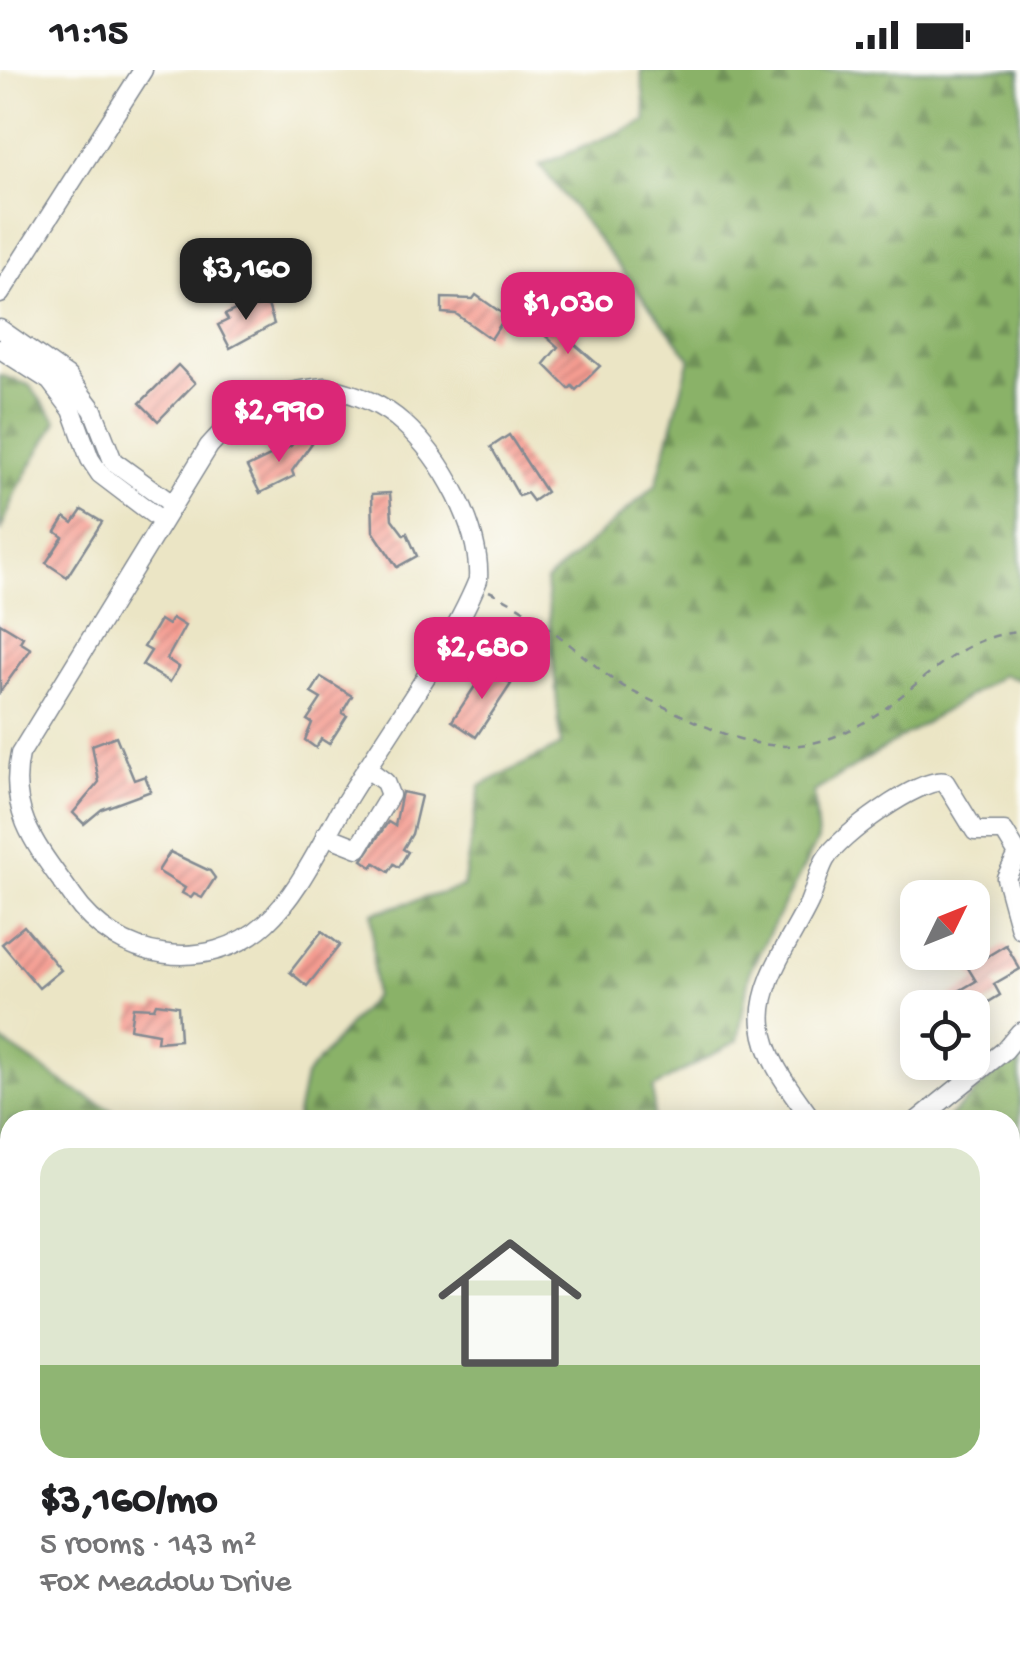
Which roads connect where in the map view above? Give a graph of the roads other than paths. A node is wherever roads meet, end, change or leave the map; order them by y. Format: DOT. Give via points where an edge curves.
graph roads {
  1 [pos="143,70"];
  2 [pos="0,294"];
  3 [pos="0,328"];
  4 [pos="0,349"];
  5 [pos="172,504"];
  6 [pos="162,521"];
  7 [pos="366,768"];
  8 [pos="325,836"];
  9 [pos="1020,929"];
  10 [pos="1020,1032"];
  11 [pos="805,1110"];
  12 [pos="930,1110"];
  1 -- 2 [label="street"];
  3 -- 5 [label="street" via="67,376 94,410 112,461"];
  4 -- 6 [label="street" via="50,380 72,410 100,474"];
  5 -- 6 [label="street"];
  5 -- 7 [label="street" via="209,446 259,399 326,387 353,393 404,424 446,482 479,558 476,584"];
  6 -- 8 [label="street" via="20,754 15,798 34,841 95,923 132,944 175,956 212,952 266,923"];
  7 -- 8 [label="street"];
  7 -- 8 [label="street" via="390,795 358,848"];
  9 -- 11 [label="street" via="1006,878 1016,846 1004,831 975,831 945,782 933,781 891,804 838,842 784,950 761,1023 769,1054"];
  10 -- 12 [label="street"];
}
